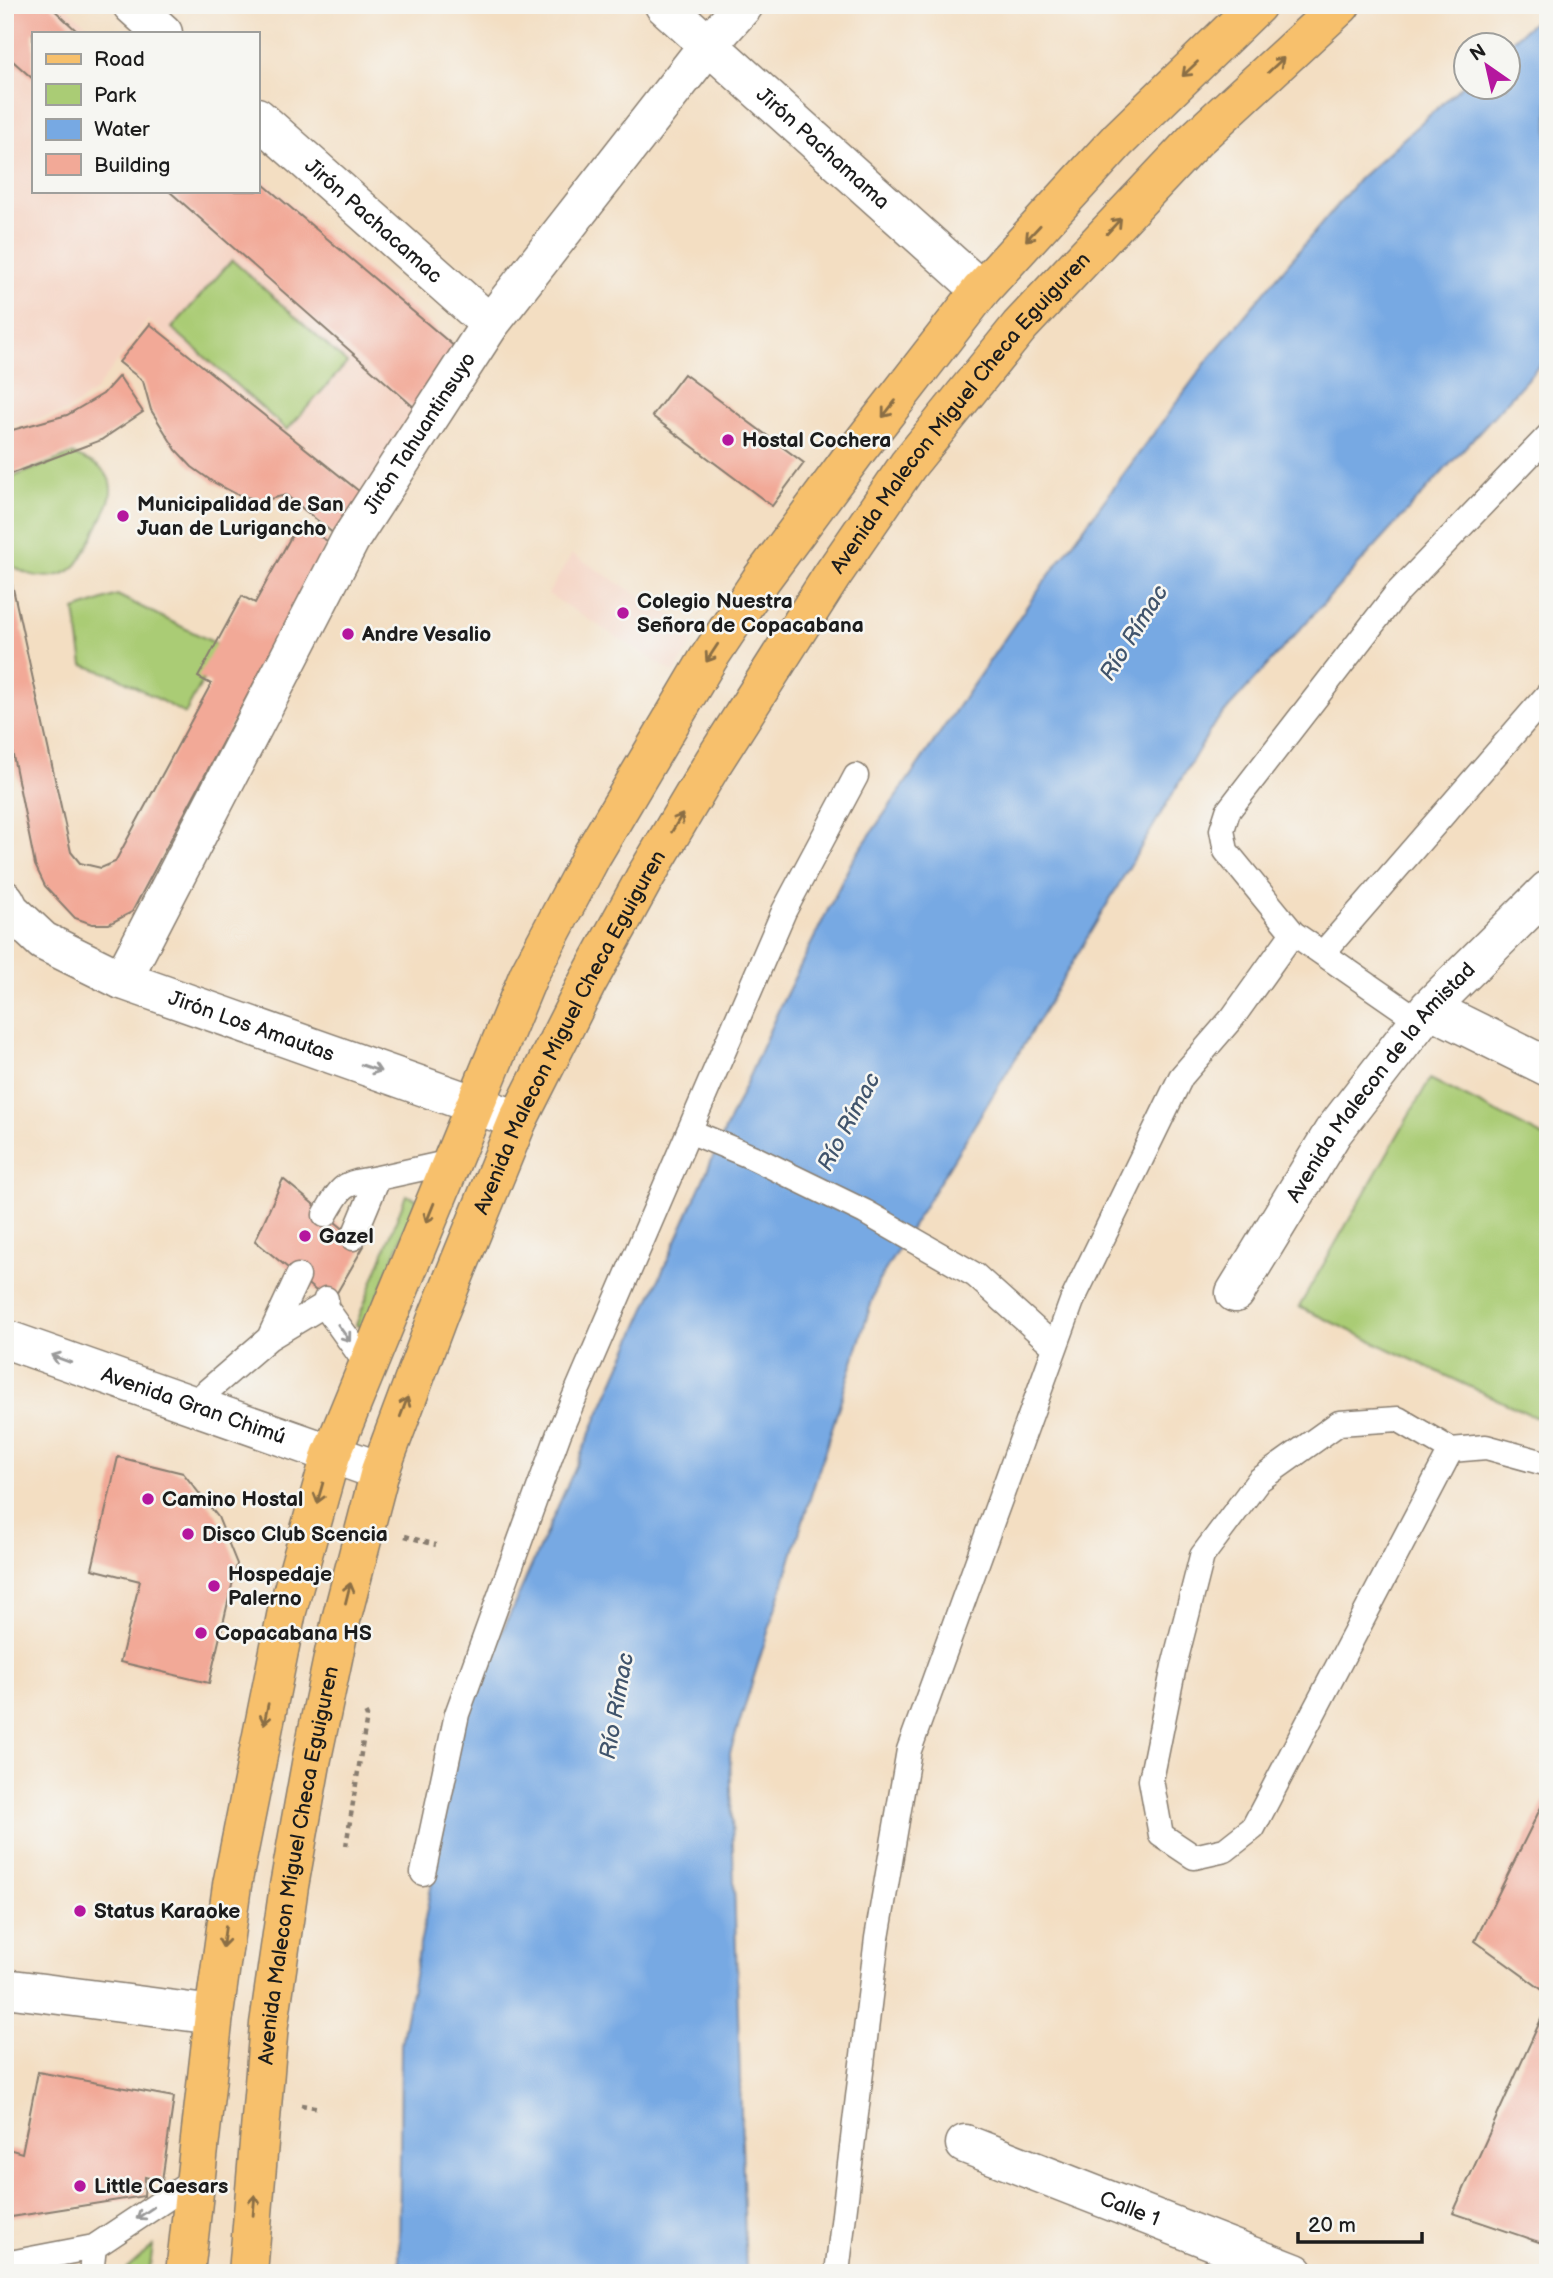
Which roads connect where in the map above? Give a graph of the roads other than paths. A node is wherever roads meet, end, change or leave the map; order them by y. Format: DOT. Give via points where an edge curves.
graph roads {
  1 [pos="132,5"];
  2 [pos="664,5"];
  3 [pos="744,5"];
  4 [pos="1257,5"];
  5 [pos="1341,5"];
  6 [pos="162,32"];
  7 [pos="709,44"];
  8 [pos="259,119"];
  9 [pos="981,290"];
  10 [pos="490,324"];
  11 [pos="1548,436"];
  12 [pos="1548,694"];
  13 [pos="856,776"];
  14 [pos="1548,890"];
  15 [pos="5,900"];
  16 [pos="1293,933"];
  17 [pos="1323,953"];
  18 [pos="122,980"];
  19 [pos="1424,1014"];
  20 [pos="1548,1067"];
  21 [pos="474,1104"];
  22 [pos="518,1121"];
  23 [pos="689,1131"];
  24 [pos="451,1163"];
  25 [pos="378,1178"];
  26 [pos="325,1215"];
  27 [pos="353,1238"];
  28 [pos="298,1276"];
  29 [pos="1235,1293"];
  30 [pos="270,1338"];
  31 [pos="5,1339"];
  32 [pos="1055,1348"];
  33 [pos="367,1366"];
  34 [pos="191,1405"];
  35 [pos="1451,1450"];
  36 [pos="331,1455"];
  37 [pos="1548,1464"];
  38 [pos="380,1471"];
  39 [pos="423,1873"];
  40 [pos="5,1988"];
  41 [pos="214,2015"];
  42 [pos="964,2144"];
  43 [pos="196,2179"];
  44 [pos="94,2247"];
  45 [pos="5,2264"];
  46 [pos="1283,2271"];
  47 [pos="91,2273"];
  48 [pos="186,2273"];
  49 [pos="248,2273"];
  50 [pos="838,2273"];
  1 -- 6 [label="street"];
  2 -- 7 [label="street, Jirón Pachamama"];
  3 -- 7 [label="street, Jirón Tahuantinsuyo"];
  4 -- 9 [label="main road, one-way" via="1118,140"];
  22 -- 5 [label="main road, Avenida Malecon Miguel Checa Eguiguren, one-way" via="631,902 707,773 787,643 908,465 1020,326 1186,149"];
  7 -- 9 [label="street, Jirón Pachamama"];
  7 -- 10 [label="street, Jirón Tahuantinsuyo"];
  8 -- 10 [label="street, Jirón Pachacamac"];
  9 -- 21 [label="main road, one-way" via="768,570 708,659 529,974"];
  10 -- 18 [label="street, Jirón Tahuantinsuyo" via="350,540"];
  11 -- 16 [label="lane" via="1396,594 1228,811 1222,830 1226,851"];
  12 -- 17 [label="lane"];
  13 -- 23 [label="lane" via="784,911"];
  14 -- 19 [label="street, Avenida Malecon de la Amistad"];
  15 -- 18 [label="street, Jirón Los Amautas" via="43,941"];
  16 -- 17 [label="lane"];
  16 -- 32 [label="lane" via="1233,1017 1181,1077 1072,1301"];
  17 -- 19 [label="lane"];
  18 -- 21 [label="street, Jirón Los Amautas, one-way"];
  19 -- 20 [label="street"];
  19 -- 29 [label="street, Avenida Malecon de la Amistad" via="1333,1132"];
  21 -- 22 [label="street, Jirón Los Amautas"];
  21 -- 24 [label="main road"];
  38 -- 22 [label="main road, Avenida Malecon Miguel Checa Eguiguren, one-way"];
  23 -- 32 [label="lane" via="865,1212 975,1275"];
  23 -- 39 [label="lane" via="559,1433 457,1714"];
  24 -- 25 [label="lane"];
  24 -- 33 [label="main road, one-way"];
  25 -- 26 [label="lane" via="342,1187"];
  25 -- 27 [label="lane"];
  28 -- 30 [label="lane"];
  30 -- 33 [label="lane, one-way" via="325,1302"];
  30 -- 34 [label="lane"];
  34 -- 31 [label="street, Avenida Gran Chimú, one-way"];
  32 -- 50 [label="lane" via="909,1750 877,1938"];
  33 -- 36 [label="main road"];
  34 -- 36 [label="street, Avenida Gran Chimú"];
  35 -- 35 [label="lane" via="1253,1828 1225,1850 1194,1857 1161,1835 1151,1780 1202,1556 1259,1480 1339,1423 1398,1419"];
  35 -- 37 [label="lane" via="1486,1447"];
  36 -- 38 [label="street, Avenida Gran Chimú"];
  36 -- 41 [label="main road, one-way" via="287,1611 232,1885"];
  49 -- 38 [label="main road, Avenida Malecon Miguel Checa Eguiguren, one-way" via="269,2024 289,1886 341,1620"];
  40 -- 41 [label="street"];
  41 -- 43 [label="main road"];
  42 -- 46 [label="street, Calle 1"];
  43 -- 44 [label="lane, one-way"];
  43 -- 48 [label="main road"];
  44 -- 45 [label="lane"];
  44 -- 47 [label="lane"];
}
